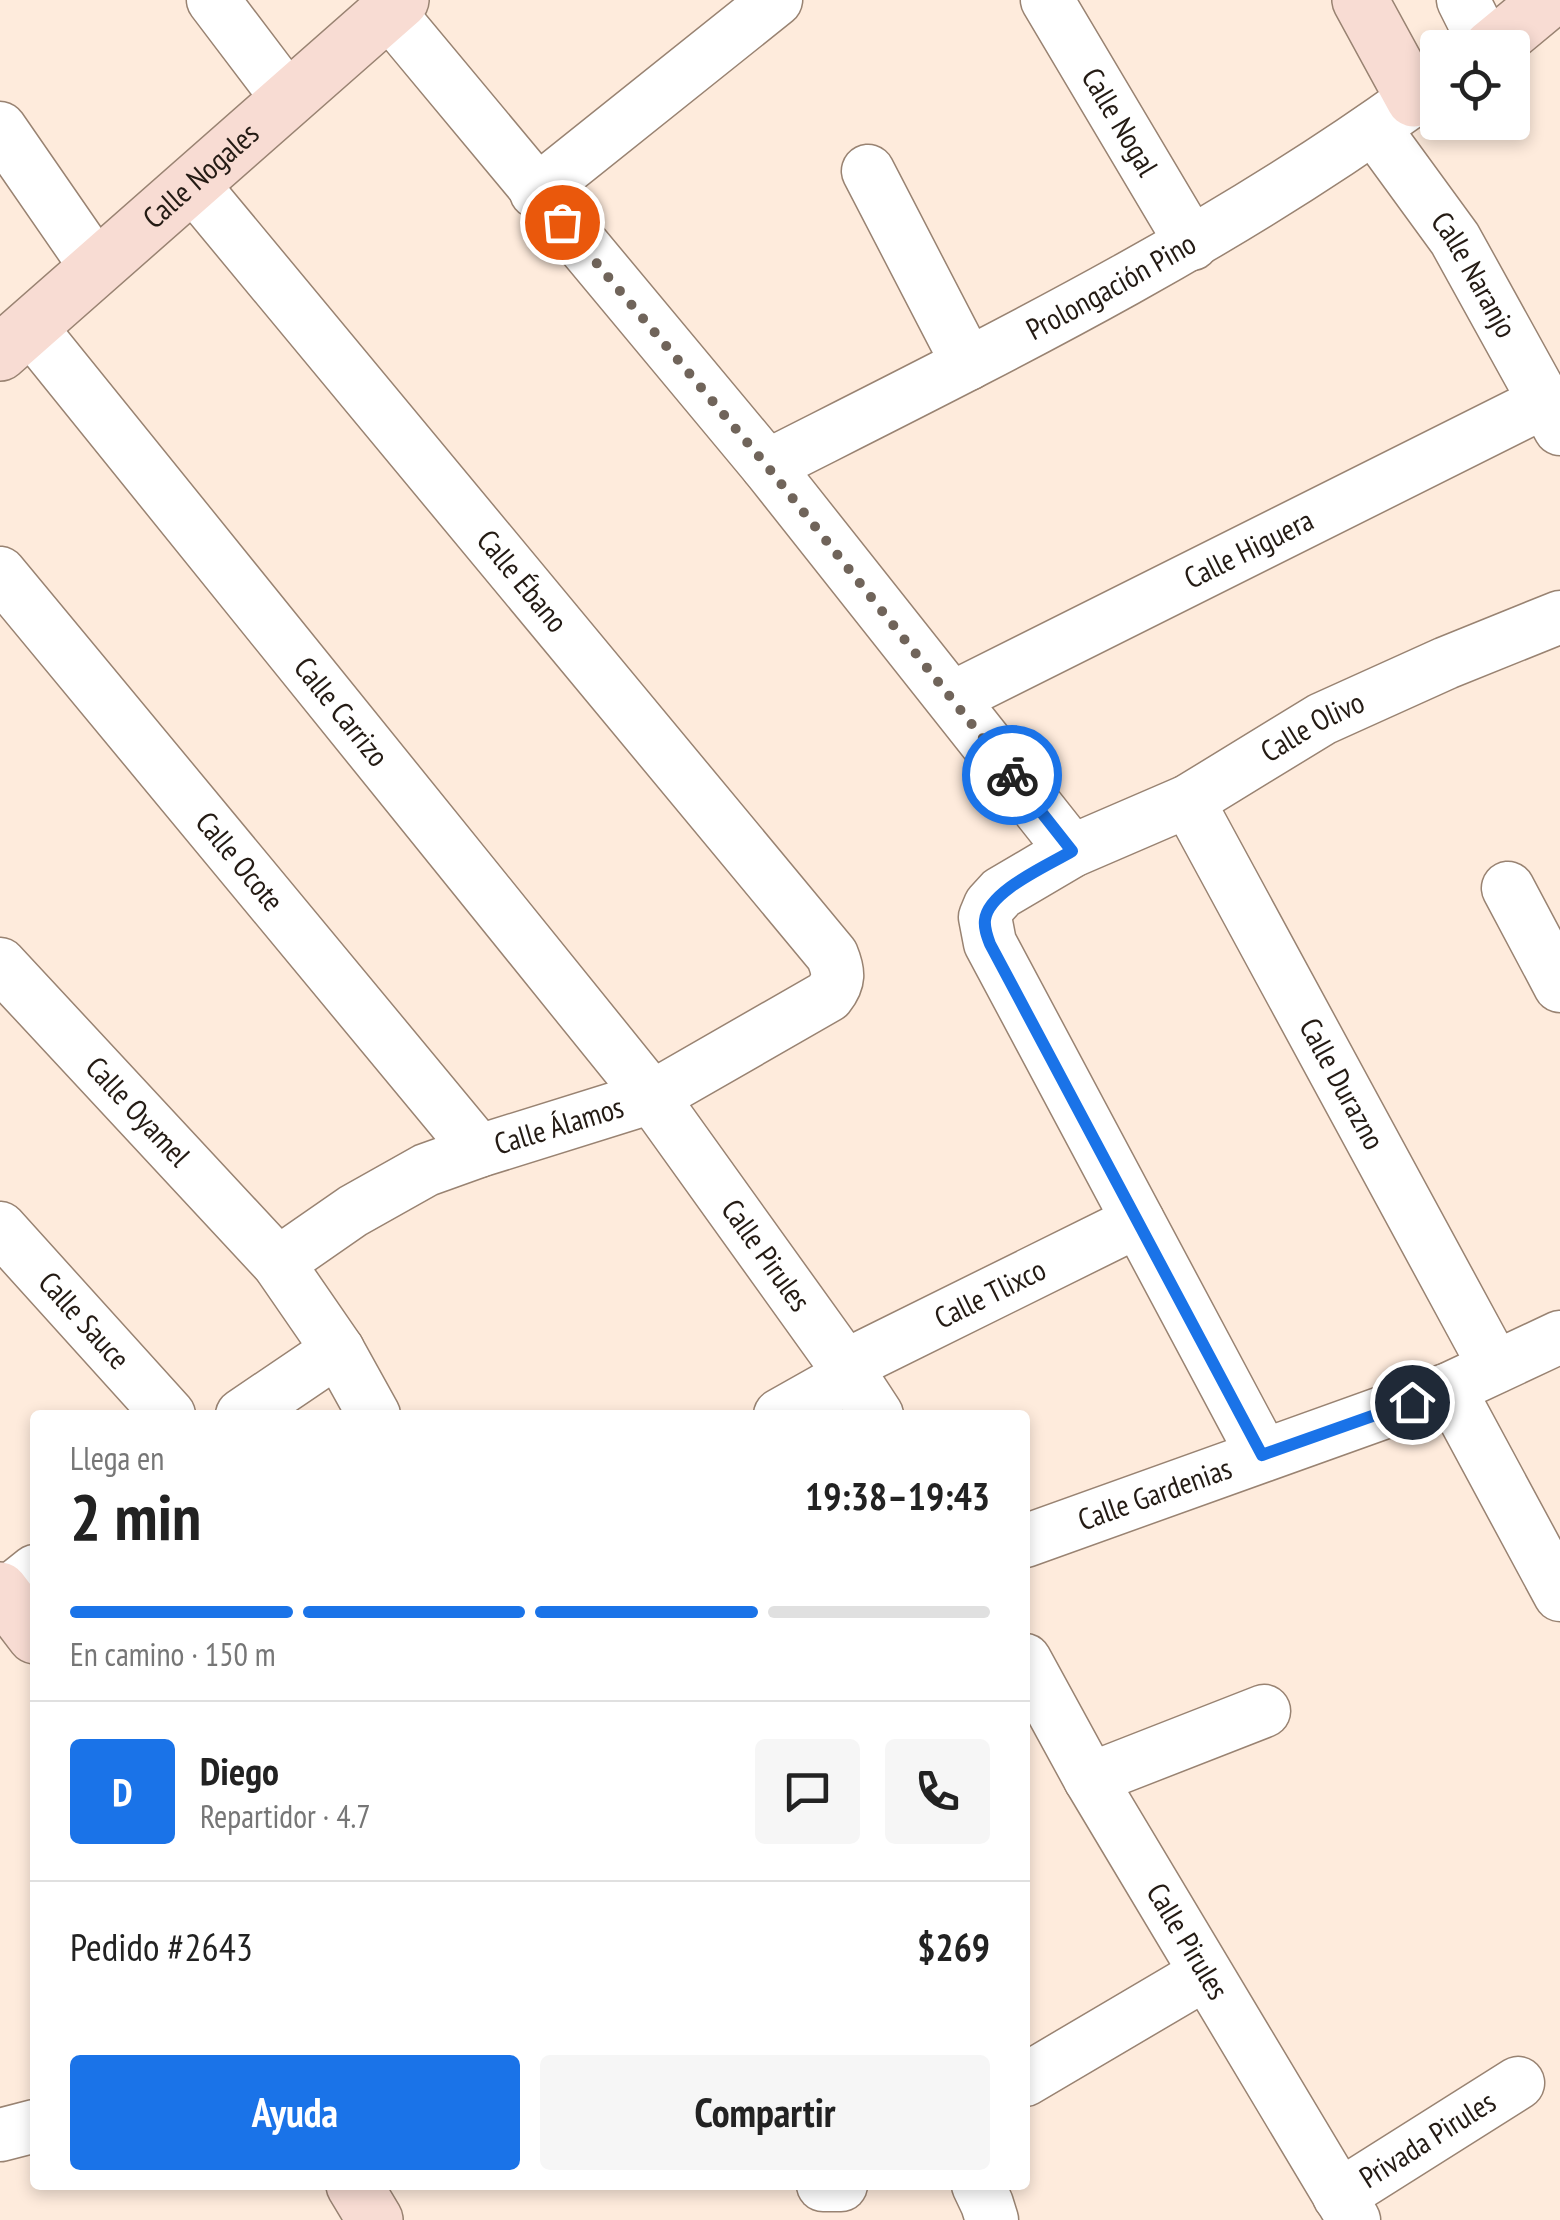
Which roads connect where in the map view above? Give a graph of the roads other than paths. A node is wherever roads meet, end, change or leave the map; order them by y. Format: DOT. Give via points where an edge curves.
graph roads {
  1 [pos="213,0"];
  2 [pos="776,0"];
  3 [pos="1047,0"];
  4 [pos="1360,0"];
  5 [pos="1463,0"];
  6 [pos="1549,0"];
  7 [pos="395,6"];
  8 [pos="1479,30"];
  9 [pos="1512,30"];
  10 [pos="288,99"];
  11 [pos="1408,104"];
  12 [pos="0,128"];
  13 [pos="868,171"];
  14 [pos="193,185"];
  15 [pos="536,192"];
  16 [pos="1192,244"];
  17 [pos="96,267"];
  18 [pos="15,340"];
  19 [pos="968,364"];
  20 [pos="1553,415"];
  21 [pos="767,466"];
  22 [pos="0,573"];
  23 [pos="1560,617"];
  24 [pos="952,698"];
  25 [pos="1188,801"];
  26 [pos="1072,851"];
  27 [pos="1508,888"];
  28 [pos="0,964"];
  29 [pos="837,984"];
  30 [pos="1560,986"];
  31 [pos="652,1096"];
  32 [pos="479,1151"];
  33 [pos="1138,1221"];
  34 [pos="0,1228"];
  35 [pos="278,1262"];
  36 [pos="1560,1337"];
  37 [pos="338,1350"];
  38 [pos="1495,1367"];
  39 [pos="858,1385"];
  40 [pos="1448,1390"];
  41 [pos="164,1410"];
  42 [pos="249,1410"];
  43 [pos="371,1410"];
  44 [pos="793,1410"];
  45 [pos="1262,1455"];
  46 [pos="1030,1539"];
  47 [pos="1560,1595"];
  48 [pos="1030,1669"];
  49 [pos="1264,1711"];
  50 [pos="1090,1780"];
  51 [pos="1205,1974"];
  52 [pos="1030,2077"];
  53 [pos="1518,2083"];
  54 [pos="30,2127"];
  55 [pos="0,2135"];
  56 [pos="357,2190"];
  57 [pos="980,2190"];
  58 [pos="1347,2208"];
  59 [pos="376,2220"];
  60 [pos="992,2220"];
  1 -- 10 [label="street"];
  2 -- 15 [label="street"];
  3 -- 16 [label="street, Calle Nogal"];
  4 -- 11 [label="street, Calle Naranjo"];
  5 -- 8 [label="street"];
  6 -- 9 [label="street"];
  7 -- 10 [label="street, Calle Nogales"];
  7 -- 15 [label="street"];
  10 -- 14 [label="street, Calle Nogales"];
  11 -- 16 [label="street, Prolongación Pino"];
  11 -- 20 [label="street, Calle Naranjo" via="1455,239"];
  12 -- 17 [label="street"];
  13 -- 19 [label="street"];
  14 -- 17 [label="street, Calle Nogales"];
  14 -- 29 [label="street, Calle Ébano" via="832,955"];
  15 -- 21 [label="street"];
  16 -- 19 [label="street, Prolongación Pino"];
  17 -- 18 [label="street, Calle Nogales"];
  18 -- 31 [label="street, Calle Carrizo"];
  19 -- 21 [label="street, Prolongación Pino"];
  20 -- 24 [label="street, Calle Higuera"];
  21 -- 24 [label="street"];
  22 -- 32 [label="street, Calle Ocote"];
  23 -- 25 [label="street, Calle Olivo" via="1322,719"];
  24 -- 26 [label="street"];
  25 -- 26 [label="street, Calle Olivo"];
  25 -- 38 [label="street, Calle Durazno"];
  26 -- 33 [label="street, Calle Olivo" via="1001,893 984,917 986,932"];
  27 -- 30 [label="street"];
  28 -- 35 [label="street, Calle Oyamel"];
  29 -- 31 [label="street, Calle Álamos" via="828,996"];
  31 -- 32 [label="street, Calle Álamos"];
  31 -- 39 [label="street, Calle Pirules"];
  32 -- 35 [label="street, Calle Álamos" via="426,1170"];
  33 -- 39 [label="street, Calle Tlixco"];
  33 -- 45 [label="street, Calle Olivo"];
  34 -- 41 [label="street, Calle Sauce"];
  35 -- 37 [label="street, Calle Oyamel"];
  36 -- 38 [label="street, Calle Gardenias"];
  37 -- 42 [label="street"];
  37 -- 43 [label="street, Calle Oyamel"];
  38 -- 40 [label="street, Calle Gardenias"];
  39 -- 44 [label="street, Calle Tlixco"];
  40 -- 45 [label="street, Calle Gardenias"];
  40 -- 47 [label="street"];
  45 -- 46 [label="street, Calle Gardenias"];
  48 -- 50 [label="street, Calle Pirules"];
  49 -- 50 [label="street"];
  50 -- 51 [label="street, Calle Pirules"];
  51 -- 52 [label="street"];
  51 -- 58 [label="street, Calle Pirules"];
  53 -- 58 [label="street, Privada Pirules"];
  54 -- 55 [label="street"];
  56 -- 59 [label="street"];
  57 -- 60 [label="street"];
}
